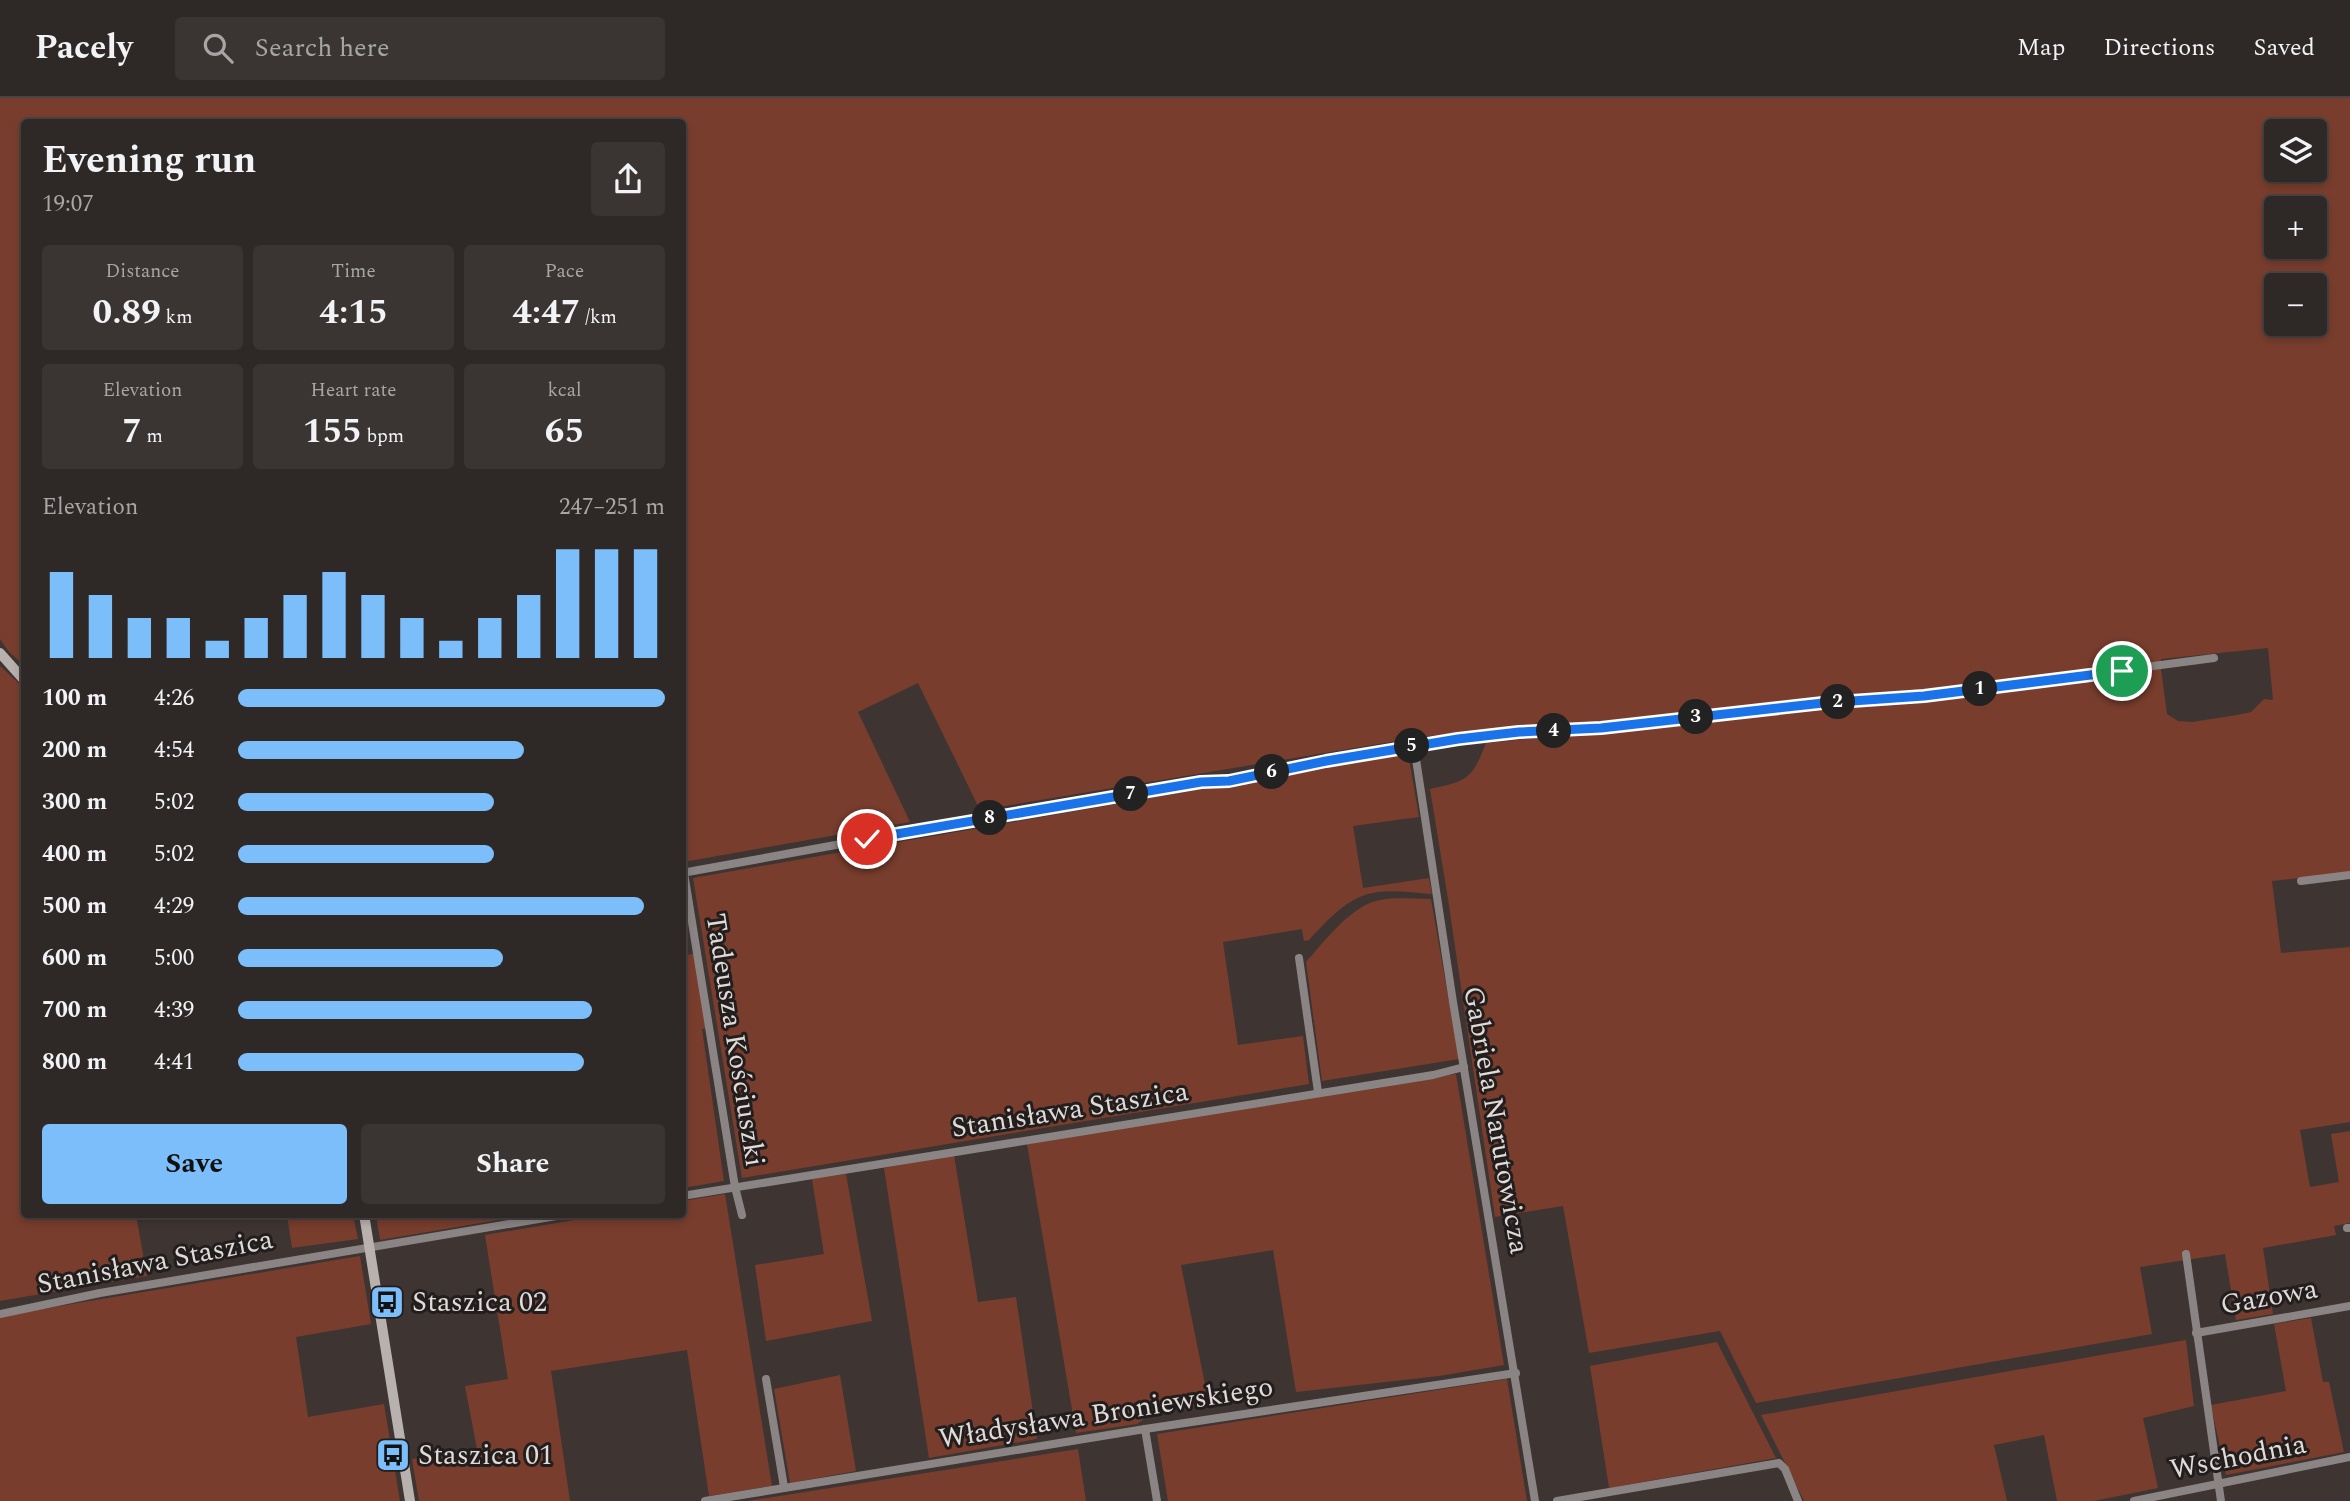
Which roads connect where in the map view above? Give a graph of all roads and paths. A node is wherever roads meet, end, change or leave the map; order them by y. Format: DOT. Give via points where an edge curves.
graph roads {
  1 [pos="0,653"];
  2 [pos="2214,658"];
  3 [pos="21,677"];
  4 [pos="1414,746"];
  5 [pos="686,872"];
  6 [pos="2350,875"];
  7 [pos="2301,881"];
  8 [pos="686,891"];
  9 [pos="1299,958"];
  10 [pos="1464,1067"];
  11 [pos="1318,1092"];
  12 [pos="735,1187"];
  13 [pos="686,1195"];
  14 [pos="742,1214"];
  15 [pos="365,1218"];
  16 [pos="544,1218"];
  17 [pos="369,1247"];
  18 [pos="2186,1254"];
  19 [pos="2350,1306"];
  20 [pos="0,1314"];
  21 [pos="2196,1333"];
  22 [pos="1516,1373"];
  23 [pos="766,1379"];
  24 [pos="1145,1429"];
  25 [pos="2350,1457"];
  26 [pos="2218,1484"];
  27 [pos="783,1487"];
  28 [pos="410,1501"];
  29 [pos="705,1501"];
  30 [pos="1157,1501"];
  31 [pos="1535,1501"];
  32 [pos="1557,1501"];
  33 [pos="1798,1501"];
  34 [pos="2134,1501"];
  35 [pos="2221,1501"];
  1 -- 3 [label="street"];
  2 -- 4 [label="street" via="1924,696 1519,732"];
  4 -- 5 [label="street"];
  4 -- 10 [label="street, Gabriela Narutowicza"];
  6 -- 7 [label="street"];
  8 -- 12 [label="street, Tadeusza Kościuszki"];
  9 -- 11 [label="street"];
  10 -- 11 [label="street, Stanisława Staszica"];
  10 -- 22 [label="street, Gabriela Narutowicza"];
  11 -- 12 [label="street, Stanisława Staszica"];
  12 -- 13 [label="street, Stanisława Staszica"];
  12 -- 14 [label="street, Tadeusza Kościuszki"];
  15 -- 17 [label="street"];
  16 -- 17 [label="street, Stanisława Staszica"];
  17 -- 20 [label="street, Stanisława Staszica"];
  17 -- 28 [label="street"];
  18 -- 21 [label="street"];
  19 -- 21 [label="street, Gazowa"];
  21 -- 26 [label="street"];
  22 -- 24 [label="street, Władysława Broniewskiego"];
  22 -- 31 [label="street, Gabriela Narutowicza"];
  23 -- 27 [label="street"];
  24 -- 27 [label="street, Władysława Broniewskiego"];
  24 -- 30 [label="street"];
  25 -- 26 [label="street, Wschodnia"];
  26 -- 34 [label="street, Wschodnia"];
  26 -- 35 [label="street"];
  27 -- 29 [label="street, Władysława Broniewskiego"];
  32 -- 33 [label="street" via="1779,1464"];
}
